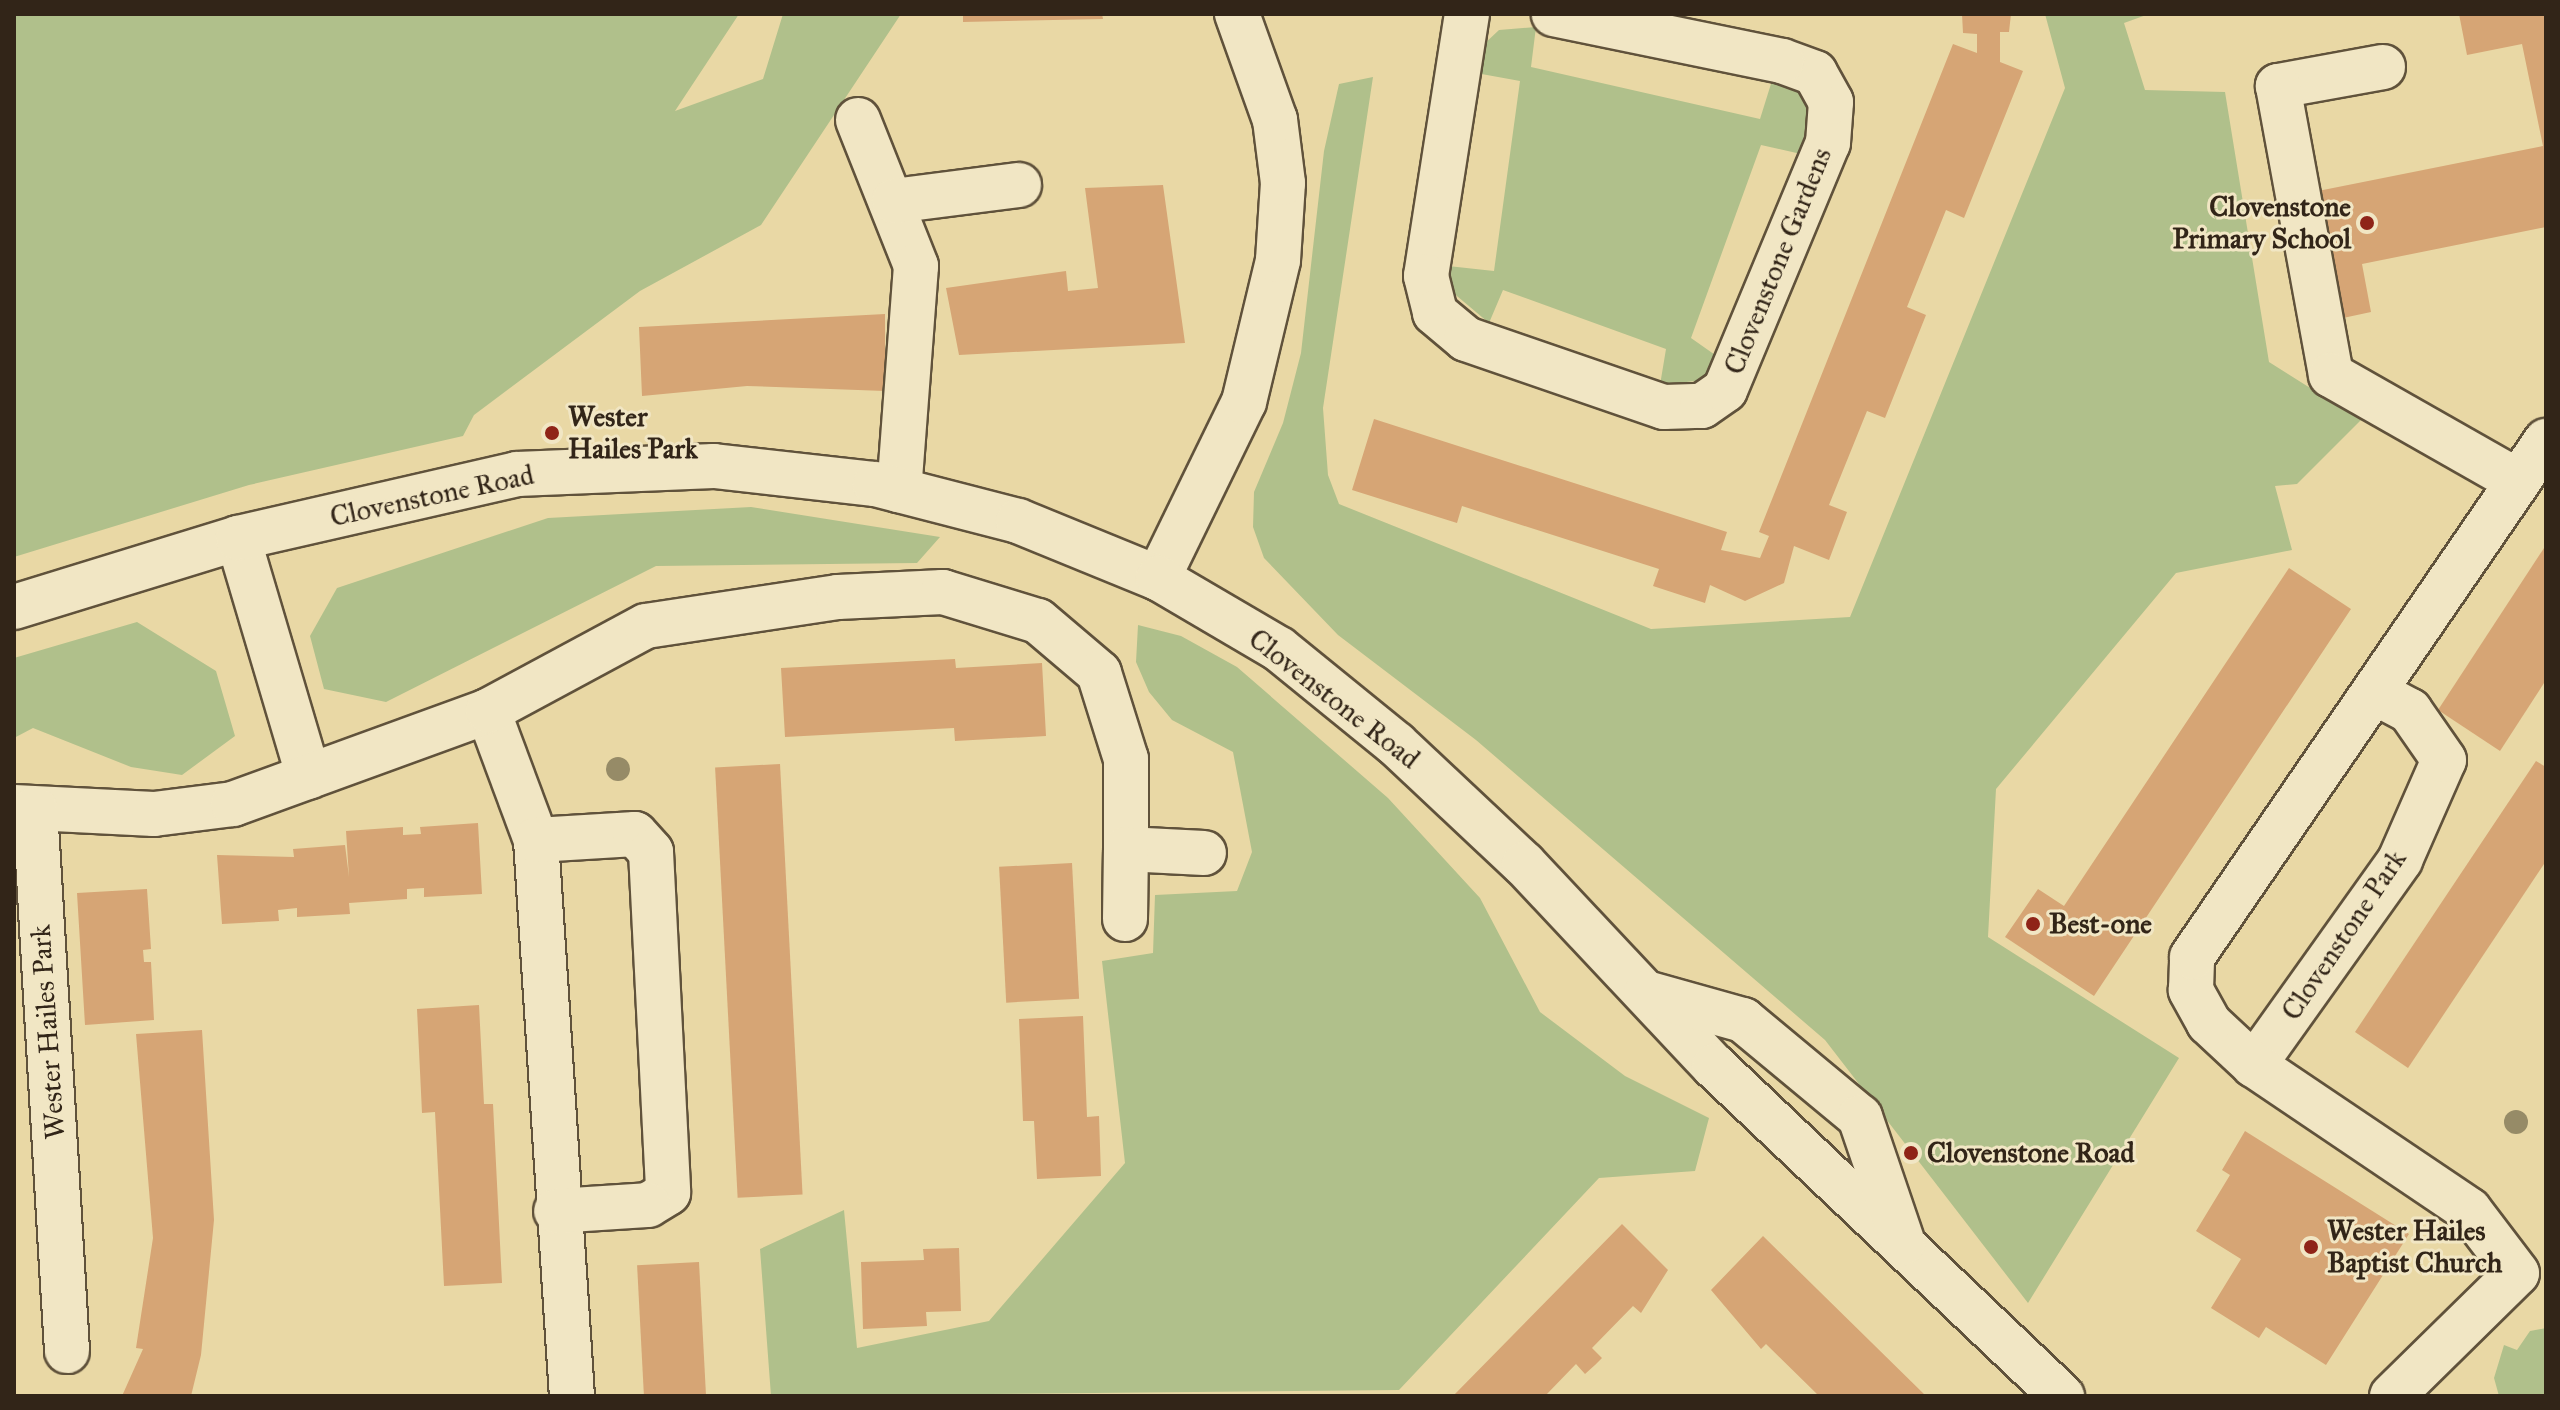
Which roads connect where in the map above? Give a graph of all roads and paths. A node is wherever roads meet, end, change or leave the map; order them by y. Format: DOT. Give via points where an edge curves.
graph roads {
  1 [pos="1237,14"];
  2 [pos="1467,14"];
  3 [pos="1554,14"];
  4 [pos="2383,67"];
  5 [pos="858,120"];
  6 [pos="1019,185"];
  7 [pos="894,201"];
  8 [pos="2546,441"];
  9 [pos="2516,480"];
  10 [pos="899,490"];
  11 [pos="238,538"];
  12 [pos="1158,578"];
  13 [pos="14,607"];
  14 [pos="2375,692"];
  15 [pos="488,711"];
  16 [pos="309,777"];
  17 [pos="24,808"];
  18 [pos="536,840"];
  19 [pos="1126,849"];
  20 [pos="1204,853"];
  21 [pos="1125,919"];
  22 [pos="1646,993"];
  23 [pos="2254,1065"];
  24 [pos="556,1211"];
  25 [pos="1905,1249"];
  26 [pos="2531,1271"];
  27 [pos="67,1351"];
  28 [pos="2410,1390"];
  29 [pos="2057,1394"];
  30 [pos="572,1396"];
  1 -- 12 [label="street" via="1275,120 1283,183 1278,260 1244,402"];
  2 -- 3 [label="street, Clovenstone Gardens" via="1426,276 1435,313 1480,344 1664,407 1702,406 1725,390 1828,143 1831,102 1815,73 1782,61"];
  4 -- 9 [label="street" via="2278,86 2331,375"];
  5 -- 7 [label="street"];
  6 -- 7 [label="street"];
  7 -- 10 [label="street" via="916,266"];
  8 -- 9 [label="street"];
  9 -- 14 [label="street"];
  10 -- 11 [label="street, Clovenstone Road" via="714,466 517,474"];
  10 -- 12 [label="street, Clovenstone Road" via="1018,521"];
  11 -- 13 [label="street, Clovenstone Road"];
  11 -- 16 [label="street"];
  12 -- 22 [label="street, Clovenstone Road" via="1279,649 1396,744 1524,864"];
  14 -- 23 [label="street" via="2192,957 2191,990 2209,1023"];
  14 -- 23 [label="street, Clovenstone Park" via="2410,711 2444,760 2400,860"];
  15 -- 16 [label="street, Wester Hailes Park"];
  15 -- 18 [label="street"];
  15 -- 19 [label="street, Wester Hailes Park" via="646,626 838,597 943,592 1038,621 1099,673 1126,759"];
  16 -- 17 [label="street, Wester Hailes Park" via="233,804 154,814"];
  17 -- 27 [label="street, Wester Hailes Park" via="52,1295"];
  18 -- 24 [label="street"];
  18 -- 24 [label="street" via="635,834 651,852 668,1193 648,1205"];
  19 -- 20 [label="street"];
  19 -- 21 [label="street, Wester Hailes Park"];
  22 -- 25 [label="street, Clovenstone Road"];
  22 -- 25 [label="street" via="1743,1020 1860,1117"];
  23 -- 26 [label="street" via="2469,1210"];
  24 -- 30 [label="street"];
  25 -- 29 [label="street, Clovenstone Road"];
  26 -- 28 [label="street"];
}
